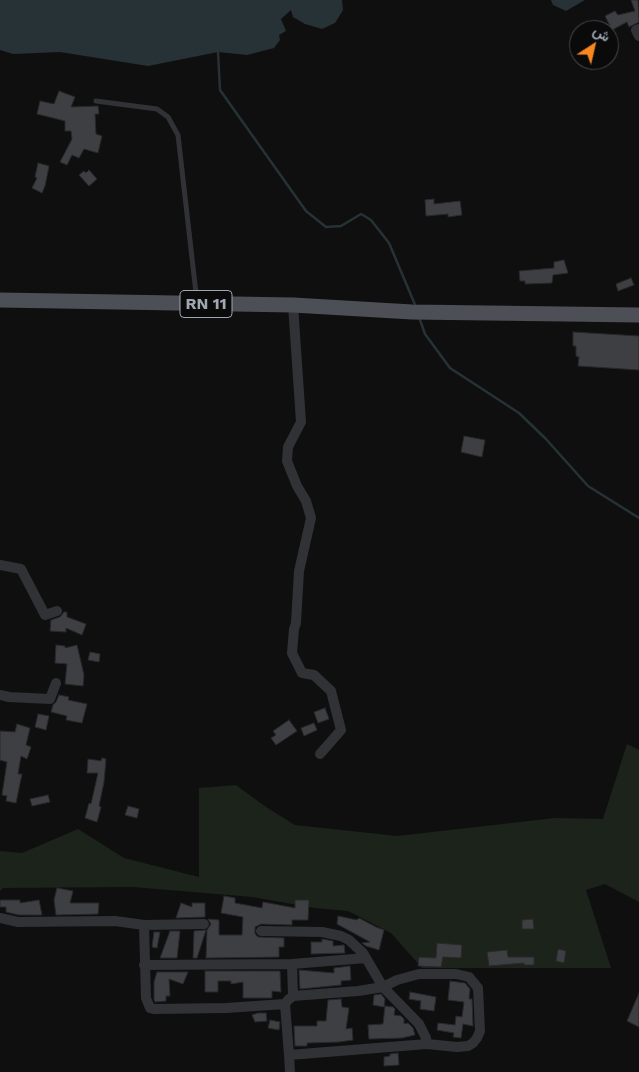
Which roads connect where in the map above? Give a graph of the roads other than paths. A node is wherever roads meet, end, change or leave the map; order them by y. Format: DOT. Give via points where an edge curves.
graph roads {
  1 [pos="639,29"];
  2 [pos="639,36"];
  3 [pos="96,101"];
  4 [pos="0,300"];
  5 [pos="197,304"];
  6 [pos="293,305"];
  7 [pos="639,315"];
  8 [pos="0,565"];
  9 [pos="57,611"];
  10 [pos="56,683"];
  11 [pos="0,695"];
  12 [pos="320,754"];
  13 [pos="0,918"];
  14 [pos="204,924"];
  15 [pos="144,925"];
  16 [pos="261,931"];
  17 [pos="366,958"];
  18 [pos="292,964"];
  19 [pos="144,965"];
  20 [pos="383,987"];
  21 [pos="293,996"];
  22 [pos="285,1004"];
  23 [pos="427,1044"];
  24 [pos="288,1055"];
  25 [pos="290,1072"];
  1 -- 2 [label="street" via="636,30"];
  3 -- 5 [label="lane" via="157,109 168,117 178,135"];
  4 -- 5 [label="main road, RN 11"];
  5 -- 6 [label="main road, RN 11"];
  6 -- 7 [label="main road, RN 11" via="412,312"];
  6 -- 12 [label="street" via="301,422 288,447 287,461 306,501 310,518 299,571 292,653 302,673 314,675 331,690 341,730"];
  8 -- 9 [label="street" via="21,569 45,615"];
  10 -- 11 [label="street" via="50,699"];
  13 -- 15 [label="street" via="18,922 115,921"];
  14 -- 15 [label="street"];
  15 -- 19 [label="street"];
  16 -- 17 [label="street" via="322,932 341,936"];
  17 -- 18 [label="street"];
  17 -- 20 [label="street"];
  18 -- 19 [label="street"];
  18 -- 21 [label="street"];
  19 -- 22 [label="street" via="150,1008"];
  20 -- 21 [label="street"];
  20 -- 23 [label="street" via="419,1024"];
  20 -- 23 [label="street" via="419,974 456,974 474,980 478,988 480,1030 473,1043 457,1047"];
  21 -- 22 [label="street"];
  22 -- 24 [label="street"];
  23 -- 24 [label="street"];
  24 -- 25 [label="street"];
}
